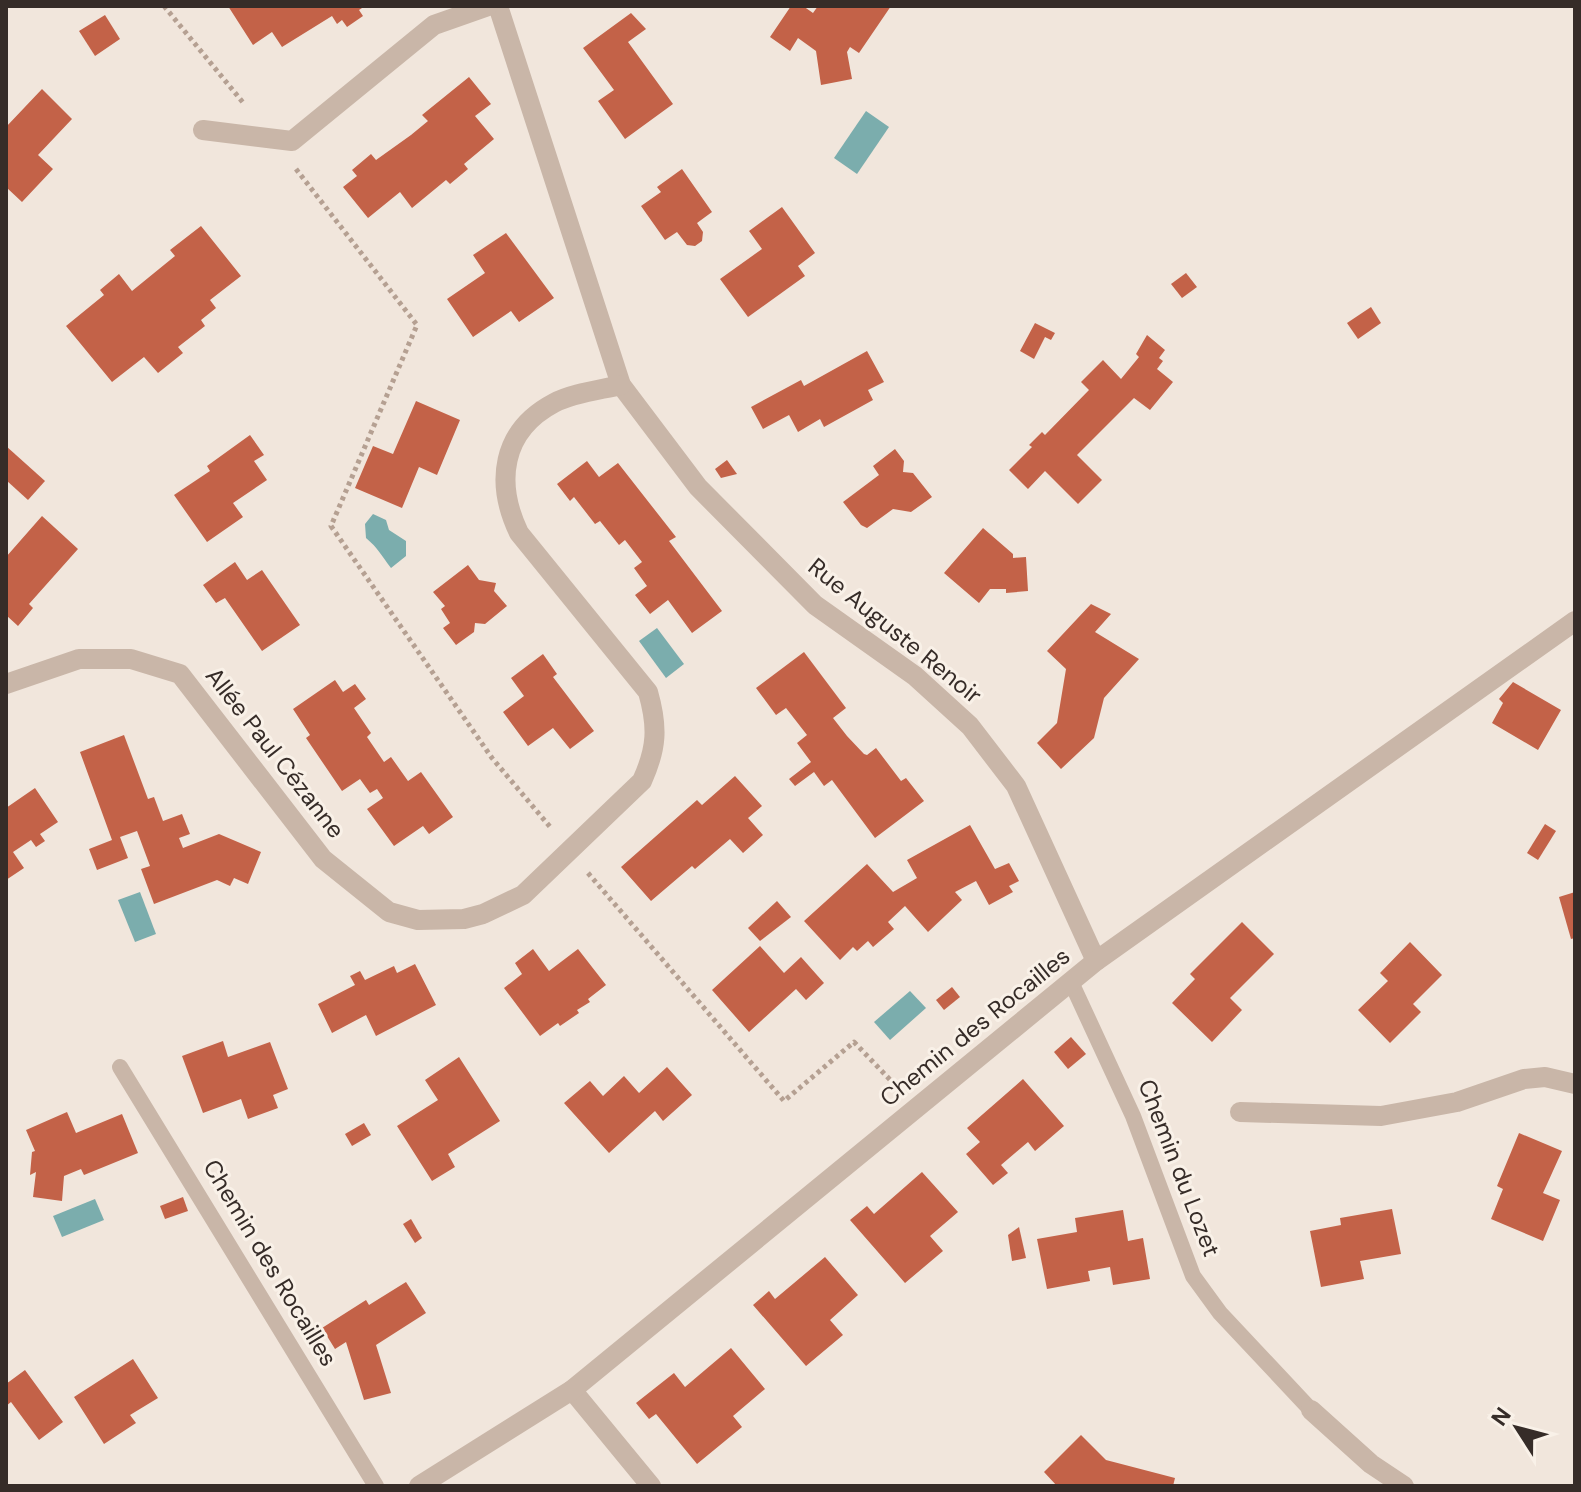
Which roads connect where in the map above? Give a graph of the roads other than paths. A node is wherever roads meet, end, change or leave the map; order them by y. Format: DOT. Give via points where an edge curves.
graph roads {
  1 [pos="488,6"];
  2 [pos="498,6"];
  3 [pos="203,130"];
  4 [pos="621,385"];
  5 [pos="1575,621"];
  6 [pos="6,684"];
  7 [pos="1096,961"];
  8 [pos="1071,982"];
  9 [pos="120,1067"];
  10 [pos="1575,1084"];
  11 [pos="1240,1112"];
  12 [pos="572,1390"];
  13 [pos="1311,1410"];
  14 [pos="376,1486"];
  15 [pos="419,1486"];
  16 [pos="651,1486"];
  17 [pos="1404,1486"];
  1 -- 3 [label="street" via="434,25 292,141"];
  2 -- 4 [label="street, Rue Auguste Renoir"];
  4 -- 6 [label="street, Allée Paul Cézanne" via="555,402 530,420 511,447 505,489 519,533 648,692 656,719 651,760 642,781 523,895 483,914 455,920 418,920 389,912 323,859 180,674 131,659 79,659"];
  4 -- 7 [label="street, Rue Auguste Renoir" via="698,487 815,605 915,676 970,726 1016,786"];
  5 -- 7 [label="street, Chemin des Rocailles"];
  7 -- 8 [label="street, Chemin des Rocailles"];
  8 -- 12 [label="street, Chemin des Rocailles"];
  8 -- 13 [label="lane, Chemin du Lozet" via="1133,1116 1193,1276 1220,1313"];
  9 -- 14 [label="lane, Chemin des Rocailles"];
  10 -- 11 [label="street" via="1545,1077 1524,1079 1457,1102 1381,1116"];
  12 -- 15 [label="street, Chemin des Rocailles"];
  12 -- 16 [label="street"];
  13 -- 17 [label="street, Chemin du Lozet"];
}
